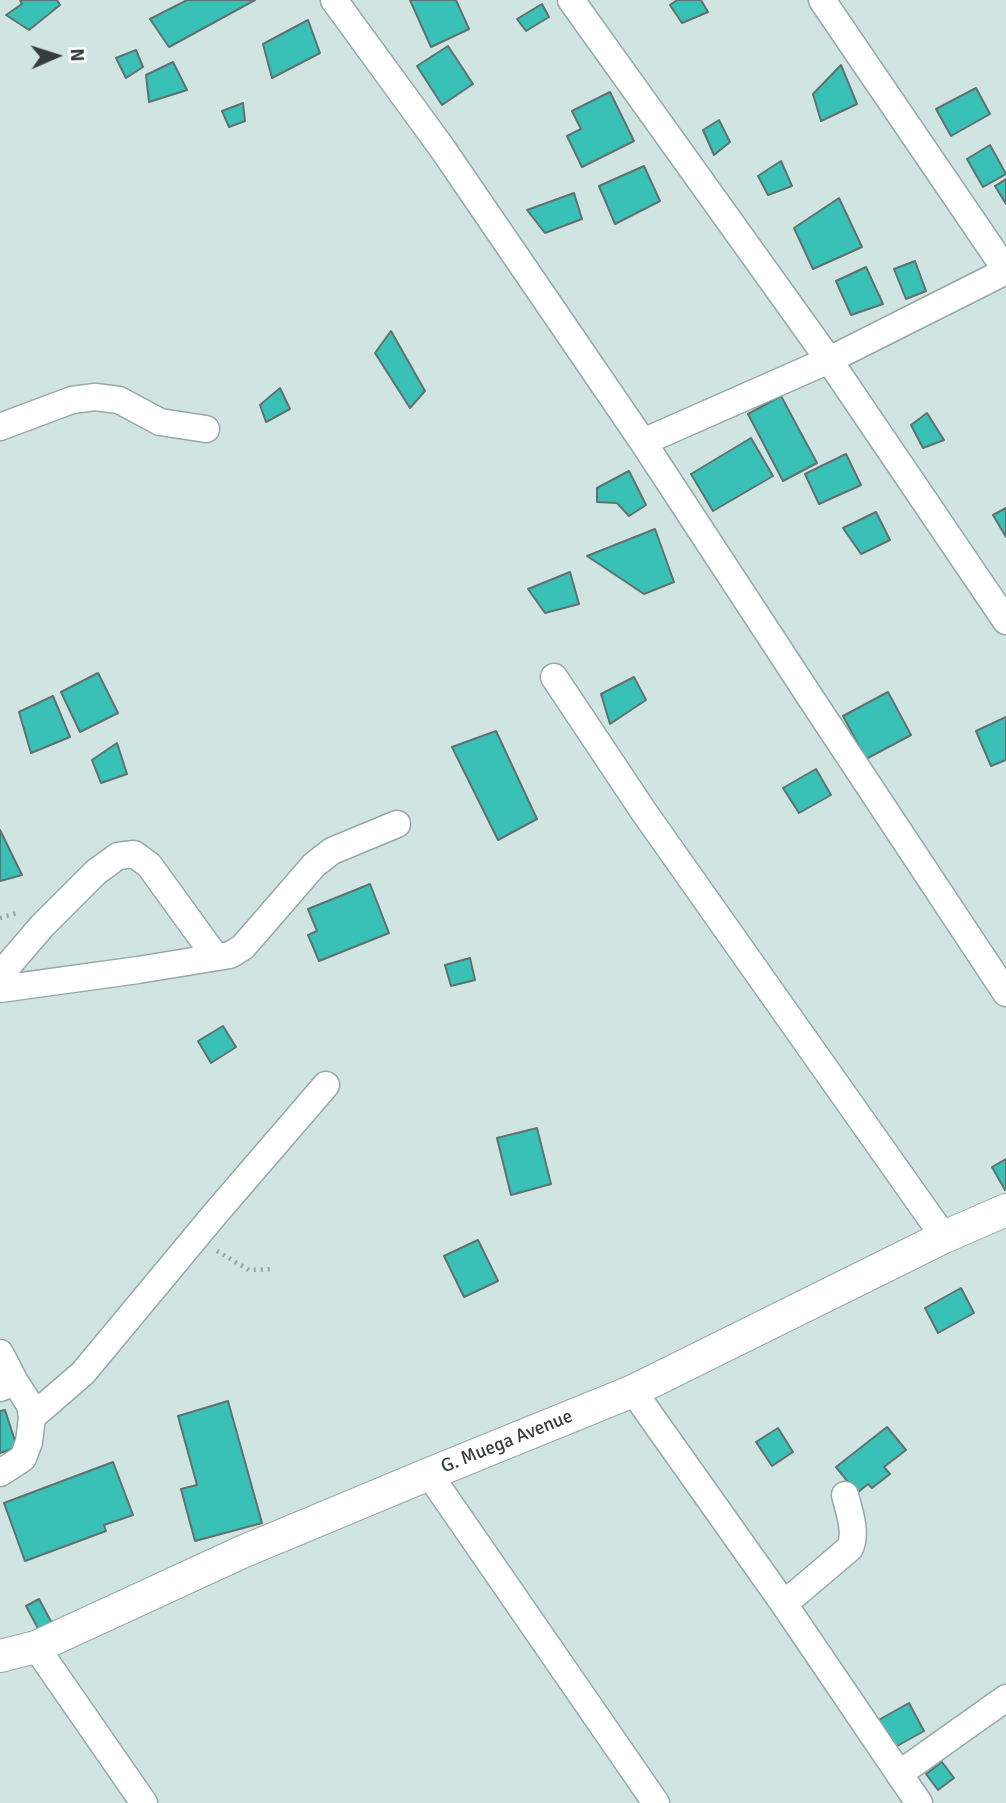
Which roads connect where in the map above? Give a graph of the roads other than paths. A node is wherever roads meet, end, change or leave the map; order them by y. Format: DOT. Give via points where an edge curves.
graph roads {
  1 [pos="334,0"];
  2 [pos="571,0"];
  3 [pos="822,0"];
  4 [pos="1006,270"];
  5 [pos="829,360"];
  6 [pos="0,427"];
  7 [pos="206,429"];
  8 [pos="643,442"];
  9 [pos="1006,621"];
  10 [pos="554,677"];
  11 [pos="397,824"];
  12 [pos="215,956"];
  13 [pos="0,975"];
  14 [pos="0,989"];
  15 [pos="1006,993"];
  16 [pos="326,1085"];
  17 [pos="1006,1210"];
  18 [pos="944,1237"];
  19 [pos="0,1353"];
  20 [pos="8,1385"];
  21 [pos="633,1391"];
  22 [pos="32,1417"];
  23 [pos="0,1473"];
  24 [pos="429,1474"];
  25 [pos="845,1494"];
  26 [pos="784,1604"];
  27 [pos="36,1647"];
  28 [pos="0,1655"];
  29 [pos="1006,1698"];
  30 [pos="899,1774"];
  31 [pos="144,1803"];
  32 [pos="656,1803"];
  33 [pos="919,1803"];
  1 -- 8 [label="street" via="442,148"];
  2 -- 5 [label="street"];
  3 -- 4 [label="street"];
  4 -- 5 [label="street"];
  5 -- 8 [label="street"];
  5 -- 9 [label="street"];
  6 -- 7 [label="street" via="72,400 95,397 119,400 160,422"];
  8 -- 15 [label="street"];
  10 -- 18 [label="street" via="643,813"];
  11 -- 12 [label="street" via="332,851 314,865 243,947 230,955"];
  12 -- 13 [label="street" via="149,865 134,854 118,856 96,873"];
  12 -- 14 [label="street"];
  16 -- 22 [label="street" via="83,1373"];
  17 -- 18 [label="street, G. Muega Avenue"];
  18 -- 21 [label="street, G. Muega Avenue"];
  19 -- 20 [label="street"];
  20 -- 22 [label="street" via="30,1405"];
  21 -- 24 [label="street, G. Muega Avenue"];
  21 -- 26 [label="street"];
  22 -- 23 [label="street" via="23,1458"];
  24 -- 27 [label="street, G. Muega Avenue" via="242,1552"];
  24 -- 32 [label="street"];
  25 -- 26 [label="street" via="852,1527 850,1548"];
  26 -- 30 [label="street"];
  27 -- 28 [label="street, G. Muega Avenue"];
  27 -- 31 [label="street"];
  29 -- 30 [label="street"];
  30 -- 33 [label="street"];
}
